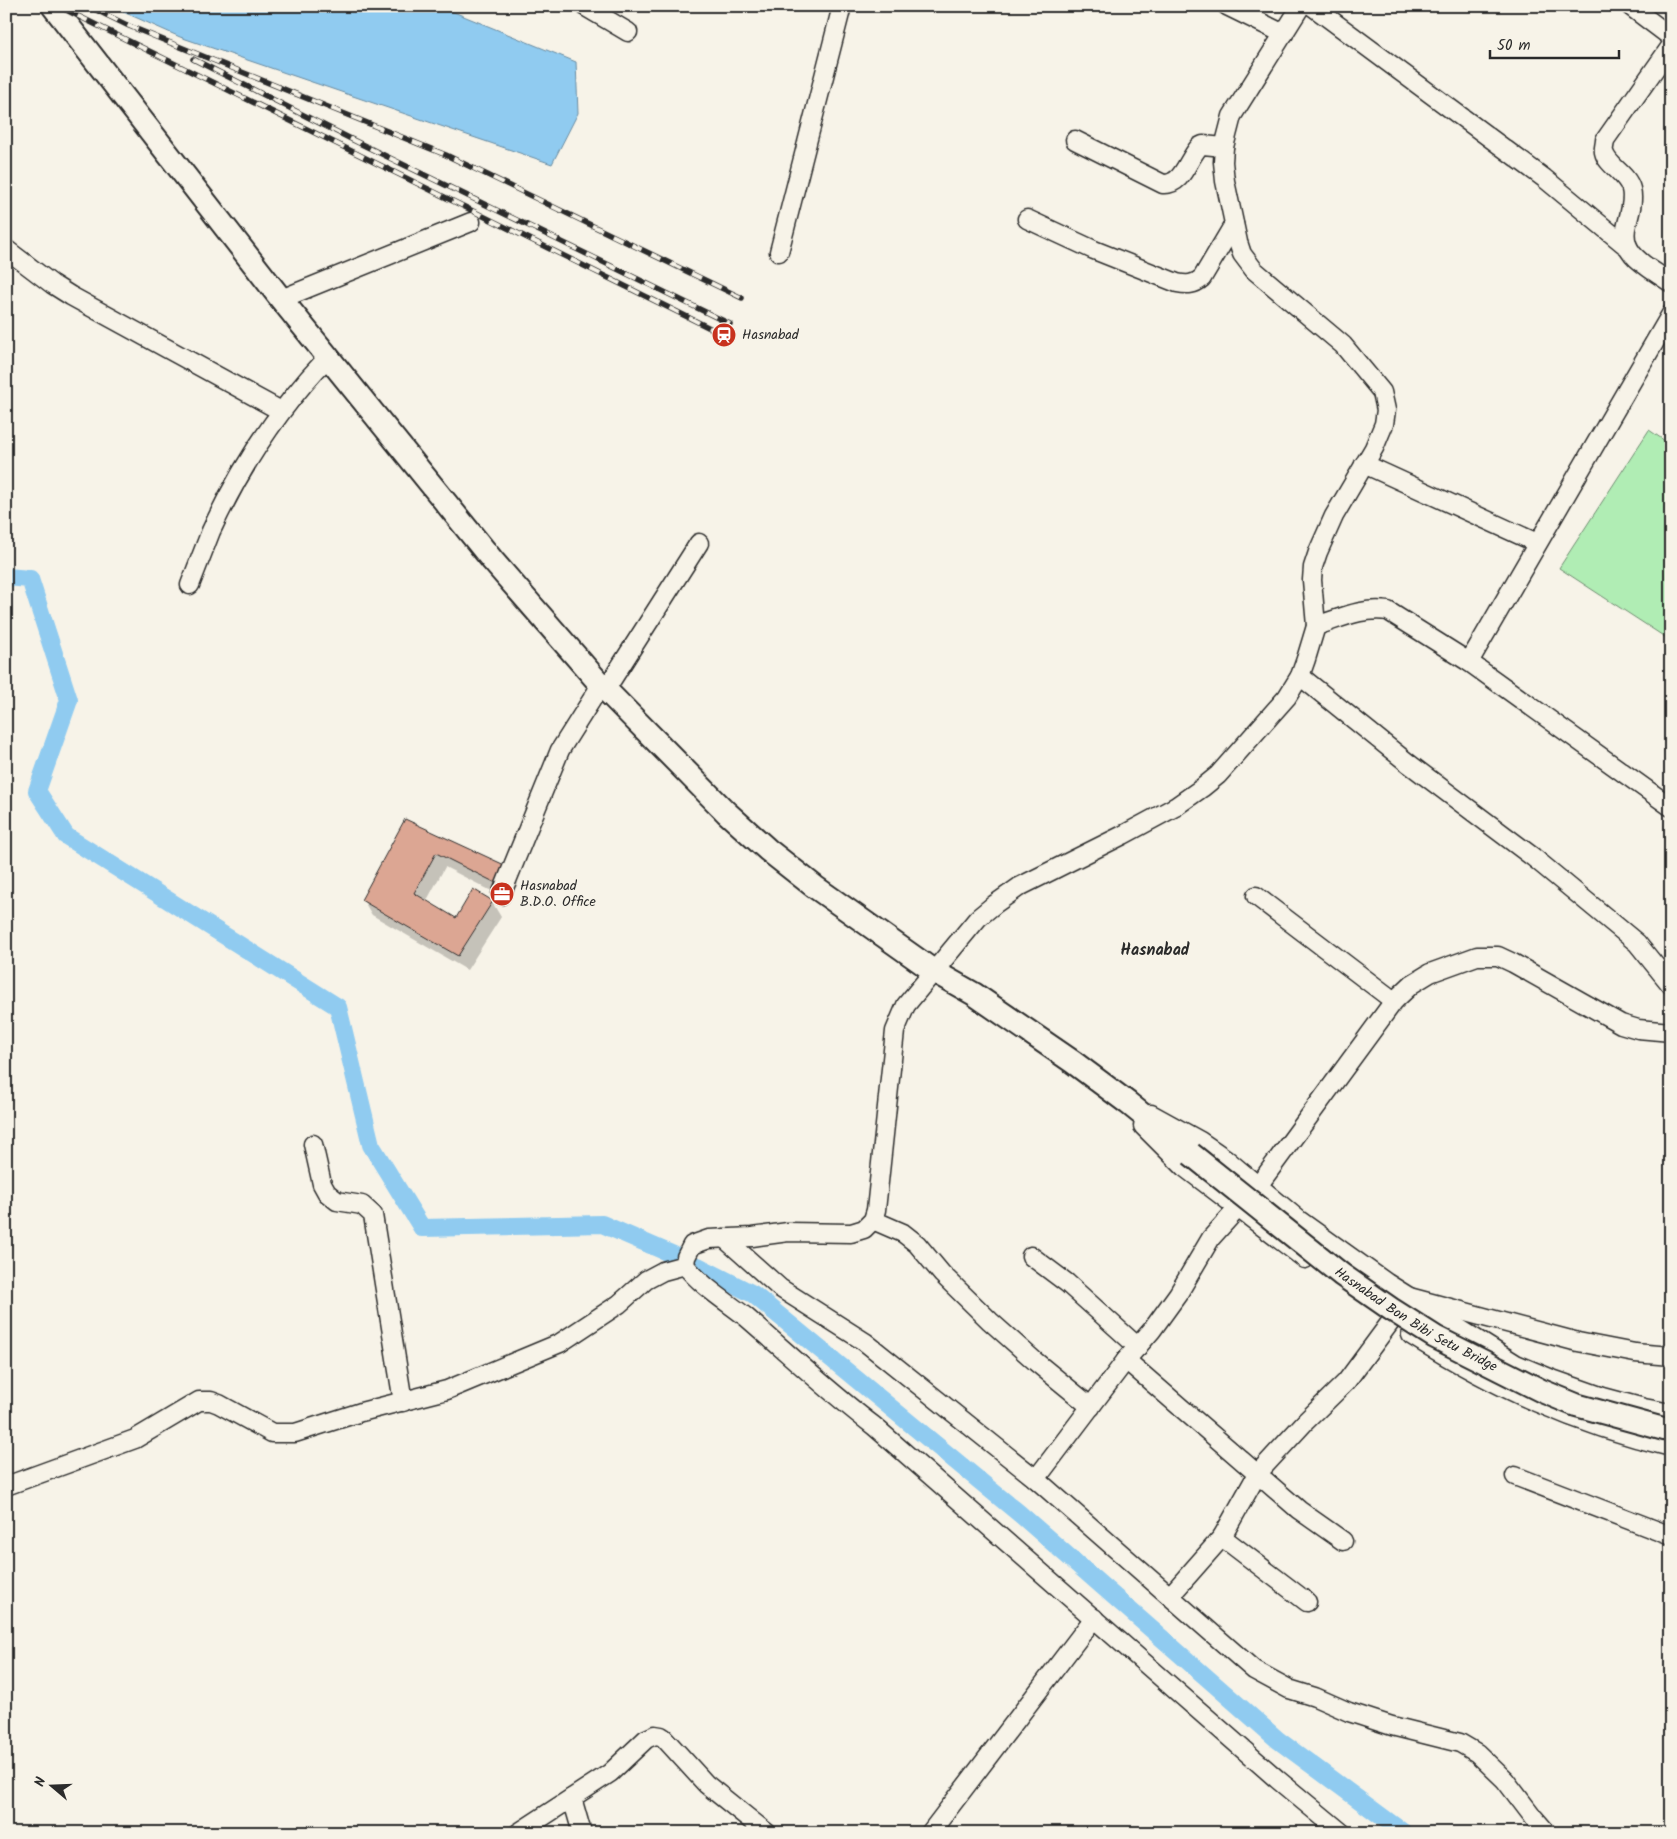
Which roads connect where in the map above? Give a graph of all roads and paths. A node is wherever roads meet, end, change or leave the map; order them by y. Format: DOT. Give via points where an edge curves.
graph roads {
  1 [pos="53,6"];
  2 [pos="584,6"];
  3 [pos="842,6"];
  4 [pos="1226,6"];
  5 [pos="1301,6"];
  6 [pos="1312,6"];
  7 [pos="1630,6"];
  8 [pos="1648,12"];
  9 [pos="628,32"];
  10 [pos="1284,34"];
  11 [pos="1671,37"];
  12 [pos="1671,46"];
  13 [pos="1076,140"];
  14 [pos="1224,147"];
  15 [pos="1027,218"];
  16 [pos="471,222"];
  17 [pos="1234,224"];
  18 [pos="1625,245"];
  19 [pos="6,249"];
  20 [pos="779,252"];
  21 [pos="1671,283"];
  22 [pos="281,300"];
  23 [pos="1671,314"];
  24 [pos="328,357"];
  25 [pos="281,411"];
  26 [pos="1364,464"];
  27 [pos="699,543"];
  28 [pos="1537,544"];
  29 [pos="190,585"];
  30 [pos="1316,626"];
  31 [pos="1469,662"];
  32 [pos="1300,676"];
  33 [pos="604,687"];
  34 [pos="1669,803"];
  35 [pos="501,894"];
  36 [pos="1256,896"];
  37 [pos="935,972"];
  38 [pos="1671,985"];
  39 [pos="1394,1001"];
  40 [pos="1671,1032"];
  41 [pos="1128,1103"];
  42 [pos="313,1144"];
  43 [pos="1258,1186"];
  44 [pos="1238,1208"];
  45 [pos="873,1220"];
  46 [pos="724,1238"];
  47 [pos="1031,1256"];
  48 [pos="685,1265"];
  49 [pos="1409,1297"];
  50 [pos="1391,1322"];
  51 [pos="1132,1354"];
  52 [pos="1671,1356"];
  53 [pos="403,1402"];
  54 [pos="1091,1406"];
  55 [pos="1671,1413"];
  56 [pos="1671,1432"];
  57 [pos="1671,1447"];
  58 [pos="1258,1473"];
  59 [pos="1515,1476"];
  60 [pos="1036,1479"];
  61 [pos="6,1486"];
  62 [pos="1671,1536"];
  63 [pos="1222,1537"];
  64 [pos="1343,1541"];
  65 [pos="1170,1596"];
  66 [pos="1307,1602"];
  67 [pos="1094,1618"];
  68 [pos="572,1798"];
  69 [pos="518,1833"];
  70 [pos="582,1833"];
  71 [pos="767,1833"];
  72 [pos="930,1833"];
  73 [pos="1342,1833"];
  74 [pos="1547,1833"];
  1 -- 22 [label="main road, Hasnabad Bon Bibi Setu Bridge"];
  2 -- 9 [label="street"];
  3 -- 20 [label="street"];
  4 -- 10 [label="street"];
  5 -- 10 [label="street"];
  6 -- 18 [label="street" via="1544,178"];
  7 -- 8 [label="street"];
  8 -- 11 [label="street"];
  10 -- 14 [label="street" via="1232,116"];
  12 -- 18 [label="street" via="1605,140 1604,152 1608,160 1626,177 1632,190 1631,210 1624,232"];
  13 -- 14 [label="street" via="1163,184 1178,179 1199,147"];
  14 -- 17 [label="street" via="1225,180"];
  15 -- 17 [label="street" via="1115,259 1186,285 1197,283 1202,278"];
  16 -- 22 [label="street"];
  17 -- 26 [label="street" via="1242,254 1250,265 1343,345 1382,392 1386,410 1384,424"];
  18 -- 21 [label="street" via="1632,256"];
  19 -- 25 [label="street" via="71,296"];
  22 -- 24 [label="main road, Hasnabad Bon Bibi Setu Bridge"];
  23 -- 28 [label="street"];
  24 -- 25 [label="street"];
  24 -- 33 [label="main road, Hasnabad Bon Bibi Setu Bridge" via="493,561"];
  25 -- 29 [label="street" via="224,506"];
  26 -- 28 [label="street"];
  26 -- 30 [label="street" via="1334,516 1313,567"];
  27 -- 33 [label="street"];
  28 -- 31 [label="street"];
  30 -- 31 [label="street" via="1354,613 1374,609 1388,611"];
  30 -- 32 [label="street"];
  31 -- 34 [label="street"];
  32 -- 37 [label="street" via="1258,730 1202,788 1175,807 1019,887 978,918"];
  32 -- 38 [label="street" via="1533,857 1637,943"];
  33 -- 35 [label="street" via="560,750"];
  33 -- 37 [label="main road, Hasnabad Bon Bibi Setu Bridge" via="726,812 768,850"];
  36 -- 39 [label="street"];
  37 -- 41 [label="main road, Hasnabad Bon Bibi Setu Bridge" via="1024,1027"];
  37 -- 45 [label="street" via="906,1005 895,1031"];
  39 -- 40 [label="street" via="1430,973 1477,956 1498,956 1621,1024"];
  39 -- 43 [label="street"];
  41 -- 43 [label="street" via="1200,1141"];
  41 -- 44 [label="street" via="1141,1123 1178,1161"];
  41 -- 56 [label="main road, Hasnabad Bon Bibi Setu Bridge, bridge" via="1342,1275 1435,1337 1576,1406"];
  42 -- 53 [label="street" via="327,1193 337,1201 362,1205 373,1215"];
  43 -- 44 [label="street"];
  43 -- 49 [label="street" via="1299,1220"];
  44 -- 50 [label="street"];
  44 -- 51 [label="street" via="1211,1238 1178,1294"];
  45 -- 46 [label="street" via="864,1229 851,1232 788,1232 752,1238"];
  45 -- 54 [label="street" via="903,1233 917,1244 990,1322"];
  46 -- 48 [label="street" via="692,1245"];
  46 -- 60 [label="street" via="780,1288 865,1342"];
  47 -- 51 [label="street" via="1067,1283"];
  48 -- 53 [label="street" via="646,1280 619,1304 560,1343 448,1390"];
  48 -- 67 [label="street"];
  49 -- 50 [label="street"];
  49 -- 52 [label="street" via="1578,1342 1635,1354"];
  49 -- 55 [label="street" via="1516,1364 1603,1397"];
  50 -- 57 [label="street" via="1494,1384 1542,1406"];
  50 -- 58 [label="street" via="1346,1382"];
  51 -- 54 [label="street"];
  51 -- 58 [label="street"];
  53 -- 61 [label="street" via="295,1433 272,1433 219,1404 199,1402 135,1439"];
  54 -- 60 [label="street"];
  58 -- 63 [label="street"];
  58 -- 64 [label="street" via="1299,1510"];
  59 -- 62 [label="street"];
  60 -- 65 [label="street"];
  63 -- 65 [label="street"];
  63 -- 66 [label="street"];
  65 -- 74 [label="street" via="1254,1670 1288,1689 1349,1712 1460,1743 1477,1753 1505,1780"];
  67 -- 72 [label="street"];
  67 -- 73 [label="street"];
  68 -- 69 [label="street"];
  68 -- 70 [label="street"];
  68 -- 71 [label="street" via="610,1772 646,1739 661,1736 706,1784"];
}
